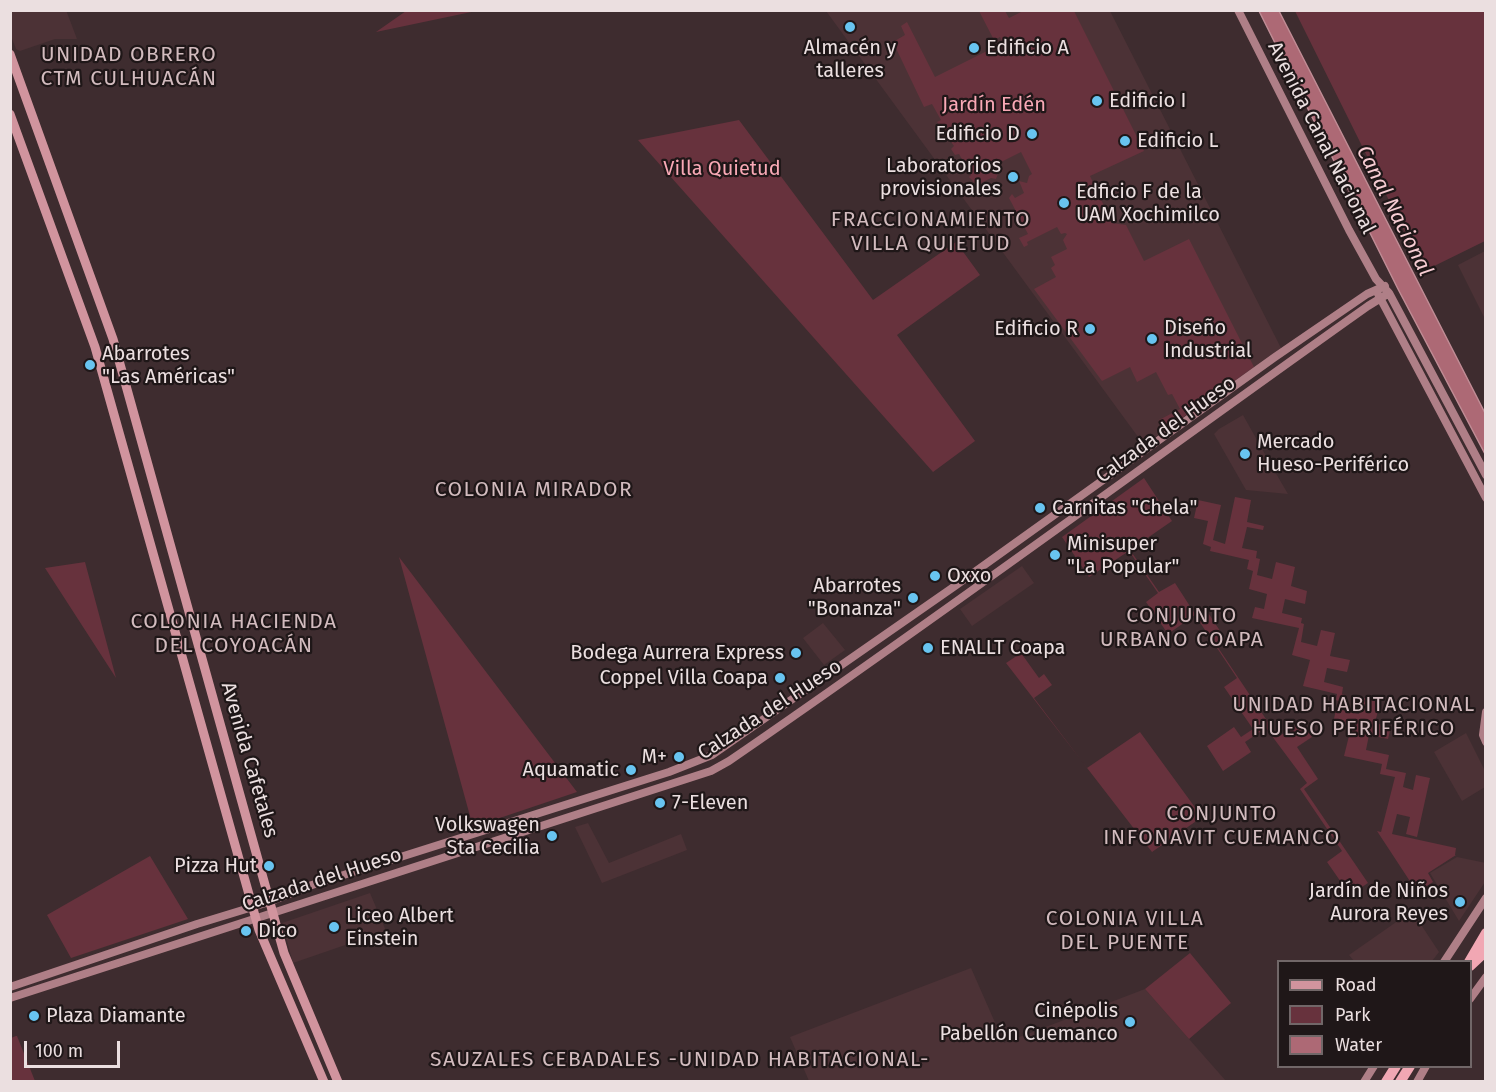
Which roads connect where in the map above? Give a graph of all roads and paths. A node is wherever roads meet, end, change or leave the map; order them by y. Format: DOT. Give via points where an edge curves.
graph roads {
  1 [pos="1238,10"];
  2 [pos="10,54"];
  3 [pos="10,114"];
  4 [pos="1382,292"];
  5 [pos="1368,306"];
  6 [pos="1389,313"];
  7 [pos="1485,475"];
  8 [pos="1485,498"];
  9 [pos="1485,712"];
  10 [pos="1485,742"];
  11 [pos="1485,898"];
  12 [pos="269,902"];
  13 [pos="252,907"];
  14 [pos="273,914"];
  15 [pos="255,920"];
  16 [pos="1485,933"];
  17 [pos="1485,951"];
  18 [pos="1445,960"];
  19 [pos="1469,960"];
  20 [pos="1472,964"];
  21 [pos="1485,976"];
  22 [pos="10,987"];
  23 [pos="1472,996"];
  24 [pos="10,998"];
  25 [pos="1373,1068"];
  26 [pos="1395,1068"];
  27 [pos="1409,1068"];
  28 [pos="1425,1068"];
  29 [pos="324,1082"];
  30 [pos="338,1082"];
  31 [pos="1364,1082"];
  32 [pos="1386,1082"];
  33 [pos="1400,1082"];
  34 [pos="1417,1082"];
  1 -- 4 [label="main road, Avenida Canal Nacional"];
  2 -- 12 [label="main road, Avenida Cafetales" via="113,339"];
  3 -- 13 [label="main road, Avenida Cafetales" via="95,347"];
  4 -- 5 [label="main road, Calzada del Hueso"];
  4 -- 6 [label="main road, Avenida Canal Nacional"];
  4 -- 7 [label="main road, Avenida Canal Nacional"];
  4 -- 12 [label="main road, Calzada del Hueso" via="1367,294 1275,357 712,755"];
  5 -- 6 [label="main road" via="1379,306"];
  5 -- 14 [label="main road, Calzada del Hueso" via="729,761 694,776"];
  6 -- 8 [label="main road, Avenida Canal Nacional"];
  9 -- 10 [label="main road"];
  11 -- 18 [label="main road"];
  12 -- 13 [label="main road, Calzada del Hueso"];
  12 -- 14 [label="main road, Avenida Cafetales"];
  13 -- 15 [label="main road, Avenida Cafetales"];
  13 -- 22 [label="main road, Calzada del Hueso"];
  14 -- 15 [label="main road, Calzada del Hueso"];
  14 -- 30 [label="main road, Avenida Cafetales" via="292,977"];
  15 -- 24 [label="main road, Calzada del Hueso"];
  15 -- 29 [label="main road, Avenida Cafetales"];
  16 -- 19 [label="highway"];
  17 -- 20 [label="highway"];
  21 -- 23 [label="main road"];
  25 -- 31 [label="main road"];
  26 -- 32 [label="highway"];
  27 -- 33 [label="highway"];
  28 -- 34 [label="main road"];
}
